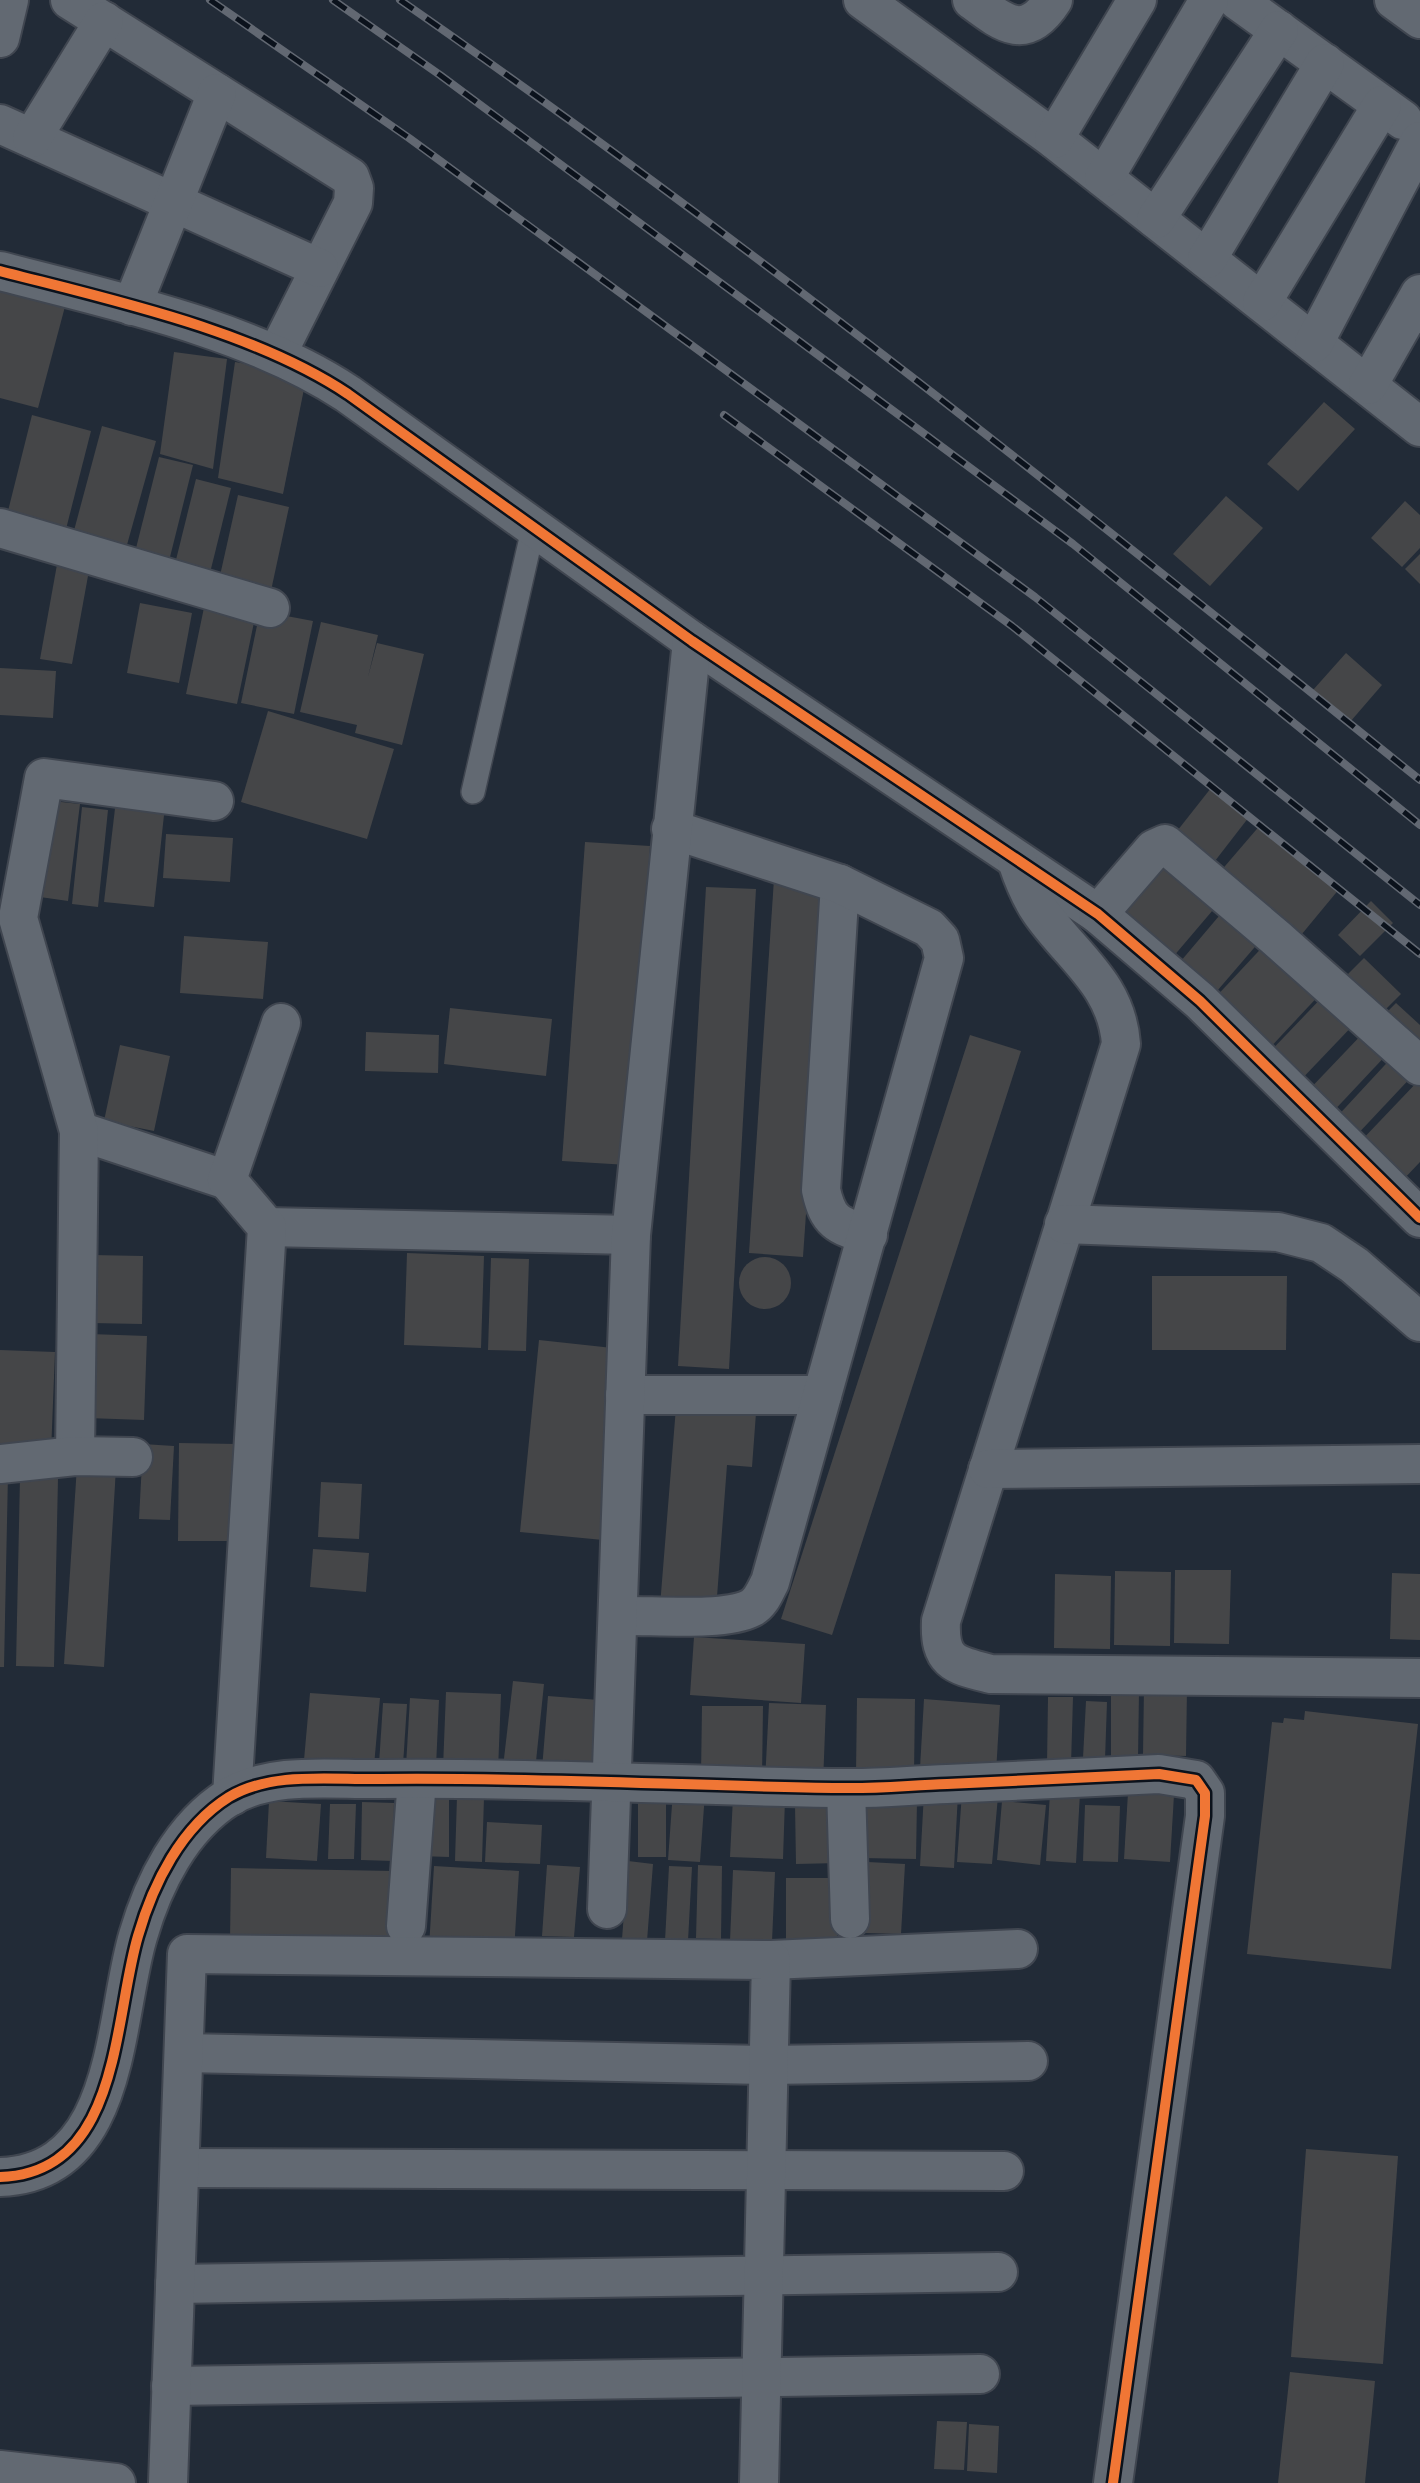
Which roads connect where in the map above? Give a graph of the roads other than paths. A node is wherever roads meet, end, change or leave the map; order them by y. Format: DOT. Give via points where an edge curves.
graph roads {
  1 [pos="9,0"];
  2 [pos="70,0"];
  3 [pos="863,0"];
  4 [pos="972,0"];
  5 [pos="1053,0"];
  6 [pos="1137,0"];
  7 [pos="1209,0"];
  8 [pos="1237,0"];
  9 [pos="1394,0"];
  10 [pos="1420,19"];
  11 [pos="104,21"];
  12 [pos="1279,30"];
  13 [pos="0,38"];
  14 [pos="1325,63"];
  15 [pos="217,93"];
  16 [pos="1382,105"];
  17 [pos="16,131"];
  18 [pos="1420,132"];
  19 [pos="1054,139"];
  20 [pos="1420,141"];
  21 [pos="1104,178"];
  22 [pos="173,202"];
  23 [pos="1156,219"];
  24 [pos="1207,258"];
  25 [pos="319,268"];
  26 [pos="0,271"];
  27 [pos="1420,294"];
  28 [pos="1262,302"];
  29 [pos="132,306"];
  30 [pos="1314,343"];
  31 [pos="277,354"];
  32 [pos="1368,385"];
  33 [pos="1419,424"];
  34 [pos="0,528"];
  35 [pos="533,529"];
  36 [pos="271,608"];
  37 [pos="692,641"];
  38 [pos="473,792"];
  39 [pos="214,801"];
  40 [pos="671,830"];
  41 [pos="1017,861"];
  42 [pos="840,884"];
  43 [pos="9,913"];
  44 [pos="1098,914"];
  45 [pos="281,1023"];
  46 [pos="1420,1066"];
  47 [pos="79,1131"];
  48 [pos="227,1180"];
  49 [pos="1420,1219"];
  50 [pos="1064,1224"];
  51 [pos="267,1227"];
  52 [pos="631,1235"];
  53 [pos="868,1235"];
  54 [pos="1420,1322"];
  55 [pos="625,1395"];
  56 [pos="822,1395"];
  57 [pos="75,1456"];
  58 [pos="133,1457"];
  59 [pos="0,1464"];
  60 [pos="1420,1464"];
  61 [pos="988,1469"];
  62 [pos="619,1616"];
  63 [pos="1420,1678"];
  64 [pos="417,1779"];
  65 [pos="612,1782"];
  66 [pos="846,1788"];
  67 [pos="232,1796"];
  68 [pos="607,1909"];
  69 [pos="850,1919"];
  70 [pos="406,1926"];
  71 [pos="1018,1949"];
  72 [pos="771,1960"];
  73 [pos="184,2053"];
  74 [pos="1028,2061"];
  75 [pos="768,2065"];
  76 [pos="180,2168"];
  77 [pos="766,2171"];
  78 [pos="1004,2171"];
  79 [pos="0,2177"];
  80 [pos="998,2272"];
  81 [pos="764,2274"];
  82 [pos="175,2284"];
  83 [pos="980,2374"];
  84 [pos="762,2379"];
  85 [pos="172,2386"];
  86 [pos="0,2470"];
  87 [pos="116,2483"];
  88 [pos="168,2483"];
  89 [pos="759,2483"];
  90 [pos="1113,2483"];
  1 -- 13 [label="street"];
  2 -- 11 [label="street"];
  3 -- 19 [label="street"];
  4 -- 5 [label="street" via="1016,27 1031,24"];
  6 -- 19 [label="street"];
  7 -- 21 [label="street"];
  8 -- 12 [label="street"];
  9 -- 10 [label="street"];
  11 -- 15 [label="street"];
  11 -- 17 [label="street"];
  12 -- 14 [label="street"];
  12 -- 23 [label="street"];
  14 -- 16 [label="street"];
  14 -- 24 [label="street"];
  15 -- 22 [label="street"];
  15 -- 25 [label="street" via="350,177 353,203"];
  16 -- 18 [label="street"];
  16 -- 28 [label="street"];
  17 -- 22 [label="street"];
  19 -- 21 [label="street"];
  20 -- 30 [label="street"];
  21 -- 23 [label="street"];
  22 -- 25 [label="street"];
  22 -- 29 [label="street"];
  23 -- 24 [label="street"];
  24 -- 28 [label="street"];
  25 -- 31 [label="street"];
  26 -- 29 [label="street"];
  27 -- 32 [label="street"];
  28 -- 30 [label="street"];
  29 -- 31 [label="street"];
  30 -- 32 [label="street"];
  31 -- 35 [label="street" via="316,372"];
  32 -- 33 [label="street"];
  34 -- 36 [label="street"];
  35 -- 37 [label="street"];
  35 -- 38 [label="lane"];
  37 -- 40 [label="street"];
  37 -- 41 [label="street"];
  39 -- 43 [label="street" via="44,778"];
  40 -- 42 [label="street"];
  40 -- 52 [label="street"];
  41 -- 44 [label="street"];
  41 -- 50 [label="street" via="1035,903 1106,991 1119,1022 1121,1044"];
  42 -- 53 [label="street" via="821,1189 826,1212 841,1226"];
  42 -- 53 [label="street" via="929,928 940,940 944,958"];
  43 -- 47 [label="street"];
  44 -- 46 [label="street" via="1154,849 1165,844"];
  44 -- 49 [label="street" via="1200,1001"];
  45 -- 48 [label="street"];
  47 -- 48 [label="street"];
  47 -- 57 [label="street"];
  48 -- 51 [label="street"];
  50 -- 54 [label="street" via="1278,1232 1321,1243"];
  50 -- 61 [label="street"];
  51 -- 52 [label="street"];
  51 -- 67 [label="street"];
  52 -- 55 [label="street"];
  53 -- 56 [label="street"];
  55 -- 56 [label="street"];
  55 -- 62 [label="street"];
  56 -- 62 [label="street" via="770,1582 754,1607 734,1615"];
  57 -- 58 [label="street"];
  57 -- 59 [label="street"];
  60 -- 61 [label="street"];
  61 -- 63 [label="street" via="941,1621 945,1654 957,1665 991,1674"];
  62 -- 65 [label="street"];
  64 -- 65 [label="street"];
  64 -- 67 [label="street" via="271,1781"];
  64 -- 70 [label="street"];
  65 -- 66 [label="street"];
  65 -- 68 [label="street"];
  66 -- 69 [label="street"];
  66 -- 90 [label="street" via="1159,1774 1196,1780 1205,1793"];
  67 -- 79 [label="street" via="206,1814 162,1871 138,1937 110,2077 91,2124 58,2160 16,2177"];
  71 -- 72 [label="street"];
  72 -- 73 [label="street" via="187,1954"];
  72 -- 75 [label="street"];
  73 -- 75 [label="street"];
  73 -- 76 [label="street"];
  74 -- 75 [label="street"];
  75 -- 77 [label="street"];
  76 -- 77 [label="street"];
  76 -- 82 [label="street"];
  77 -- 78 [label="street"];
  77 -- 81 [label="street"];
  80 -- 81 [label="street"];
  81 -- 82 [label="street"];
  81 -- 84 [label="street"];
  82 -- 85 [label="street"];
  83 -- 84 [label="street"];
  84 -- 85 [label="street"];
  84 -- 89 [label="street"];
  85 -- 88 [label="street"];
  86 -- 87 [label="street"];
}
